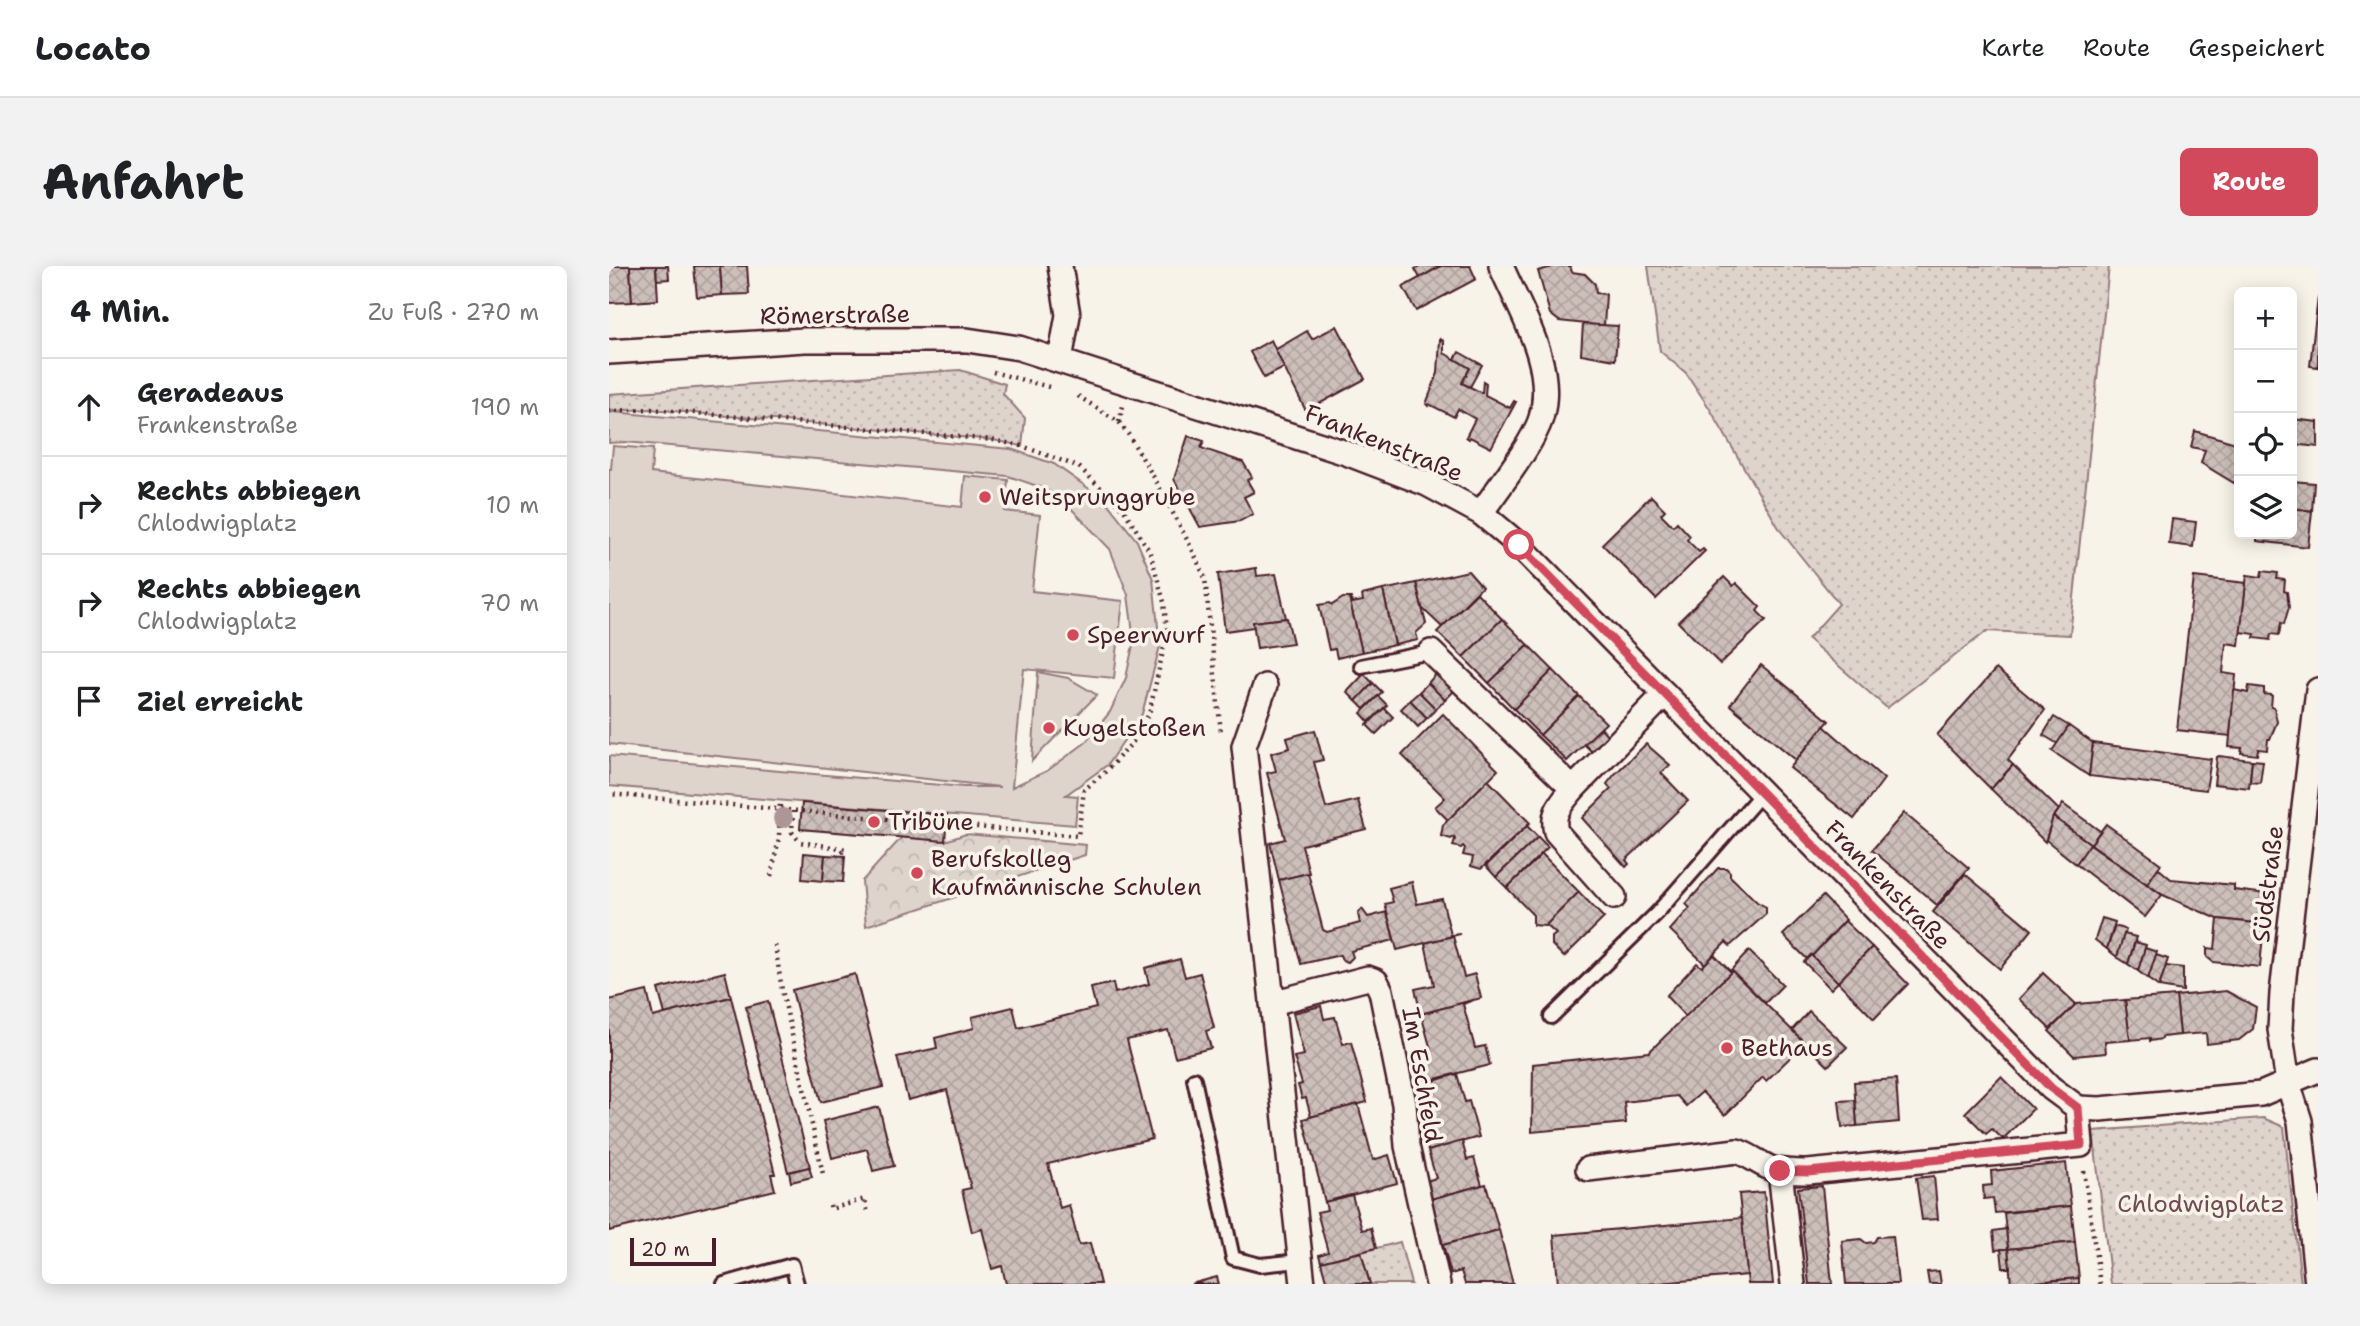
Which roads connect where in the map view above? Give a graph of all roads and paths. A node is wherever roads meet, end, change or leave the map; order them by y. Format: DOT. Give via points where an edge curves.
graph roads {
  1 [pos="1060,266"];
  2 [pos="1501,266"];
  3 [pos="609,352"];
  4 [pos="1060,360"];
  5 [pos="987,370"];
  6 [pos="1051,388"];
  7 [pos="1076,395"];
  8 [pos="609,411"];
  9 [pos="1119,422"];
  10 [pos="1481,513"];
  11 [pos="1431,652"];
  12 [pos="1361,666"];
  13 [pos="1265,686"];
  14 [pos="2318,690"];
  15 [pos="1665,694"];
  16 [pos="1573,789"];
  17 [pos="1762,793"];
  18 [pos="609,794"];
  19 [pos="781,800"];
  20 [pos="780,810"];
  21 [pos="793,811"];
  22 [pos="837,856"];
  23 [pos="771,876"];
  24 [pos="1613,897"];
  25 [pos="775,945"];
  26 [pos="1272,1003"];
  27 [pos="1551,1017"];
  28 [pos="2318,1070"];
  29 [pos="1194,1079"];
  30 [pos="2288,1083"];
  31 [pos="2078,1108"];
  32 [pos="2081,1145"];
  33 [pos="1587,1169"];
  34 [pos="1780,1171"];
  35 [pos="823,1174"];
  36 [pos="830,1205"];
  37 [pos="868,1214"];
  38 [pos="1302,1273"];
  39 [pos="724,1284"];
  40 [pos="797,1284"];
  41 [pos="1438,1284"];
  42 [pos="1793,1284"];
  43 [pos="2100,1284"];
  44 [pos="2317,1284"];
  1 -- 4 [label="street" via="1068,315"];
  2 -- 10 [label="street" via="1544,369 1545,394 1532,438"];
  3 -- 4 [label="street, Römerstraße" via="804,340 967,340"];
  4 -- 10 [label="street, Frankenstraße" via="1346,453 1427,484"];
  5 -- 6 [label="path"];
  7 -- 9 [label="path"];
  8 -- 21 [label="path" via="651,409 1022,446 1079,467 1124,510 1150,551 1167,633 1149,714 1133,742 1084,790 1078,836"];
  10 -- 15 [label="street, Frankenstraße" via="1519,545"];
  11 -- 12 [label="lane"];
  11 -- 16 [label="street"];
  13 -- 26 [label="street" via="1244,746"];
  14 -- 30 [label="street, Südstraße" via="2281,993 2280,1029"];
  15 -- 16 [label="street"];
  15 -- 17 [label="street, Frankenstraße"];
  16 -- 24 [label="street" via="1555,811 1556,832"];
  17 -- 27 [label="lane" via="1657,912"];
  17 -- 31 [label="street, Frankenstraße" via="2051,1088"];
  18 -- 20 [label="path"];
  19 -- 20 [label="path"];
  20 -- 21 [label="path"];
  20 -- 23 [label="path"];
  21 -- 22 [label="path" via="792,832 800,842 846,849"];
  25 -- 35 [label="path"];
  26 -- 38 [label="street"];
  26 -- 41 [label="street, Im Eschfeld" via="1368,978 1376,981 1405,1104 1406,1146"];
  28 -- 30 [label="street"];
  29 -- 38 [label="lane" via="1233,1258"];
  30 -- 31 [label="street" via="2261,1094"];
  30 -- 44 [label="street" via="2300,1121"];
  31 -- 32 [label="street"];
  32 -- 34 [label="street"];
  32 -- 43 [label="path"];
  33 -- 34 [label="street" via="1737,1151"];
  34 -- 42 [label="street"];
  36 -- 37 [label="path" via="831,1209 865,1199"];
  39 -- 40 [label="lane" via="792,1265"];
}
